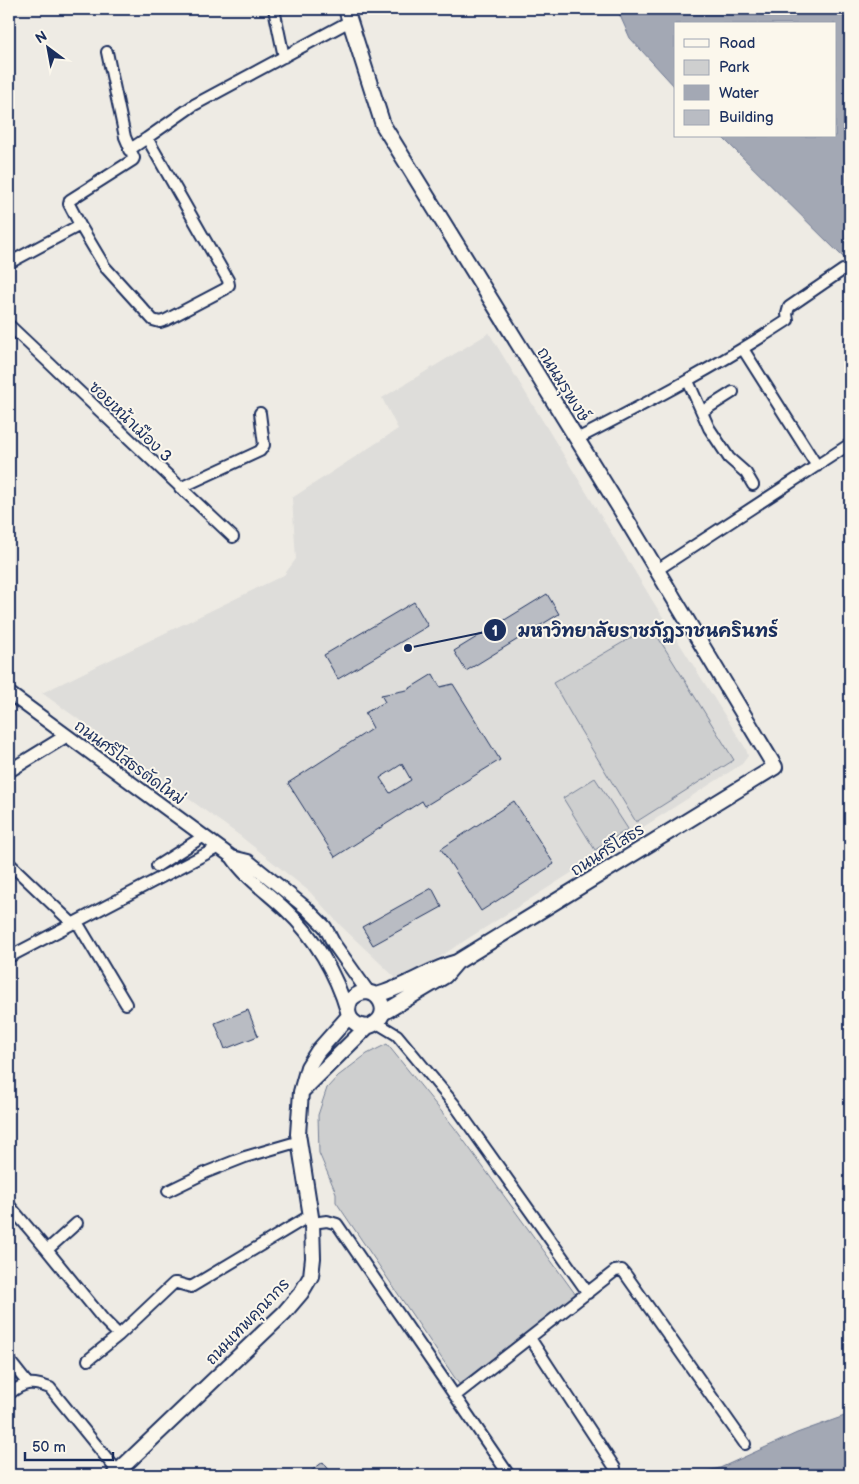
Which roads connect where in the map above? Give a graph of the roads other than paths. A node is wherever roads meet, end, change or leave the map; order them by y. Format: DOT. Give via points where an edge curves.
graph roads {
  1 [pos="274,9"];
  2 [pos="348,15"];
  3 [pos="107,52"];
  4 [pos="284,57"];
  5 [pos="147,138"];
  6 [pos="129,150"];
  7 [pos="80,225"];
  8 [pos="9,263"];
  9 [pos="843,270"];
  10 [pos="9,325"];
  11 [pos="744,349"];
  12 [pos="688,381"];
  13 [pos="733,392"];
  14 [pos="703,412"];
  15 [pos="260,413"];
  16 [pos="577,439"];
  17 [pos="850,444"];
  18 [pos="817,466"];
  19 [pos="753,485"];
  20 [pos="180,488"];
  21 [pos="233,537"];
  22 [pos="657,570"];
  23 [pos="9,693"];
  24 [pos="66,736"];
  25 [pos="775,767"];
  26 [pos="9,771"];
  27 [pos="204,836"];
  28 [pos="219,847"];
  29 [pos="232,857"];
  30 [pos="9,863"];
  31 [pos="157,866"];
  32 [pos="75,923"];
  33 [pos="9,957"];
  34 [pos="457,962"];
  35 [pos="372,993"];
  36 [pos="126,1004"];
  37 [pos="348,1014"];
  38 [pos="375,1021"];
  39 [pos="301,1092"];
  40 [pos="300,1141"];
  41 [pos="168,1192"];
  42 [pos="9,1205"];
  43 [pos="311,1219"];
  44 [pos="77,1223"];
  45 [pos="47,1250"];
  46 [pos="588,1293"];
  47 [pos="120,1335"];
  48 [pos="530,1338"];
  49 [pos="9,1360"];
  50 [pos="88,1360"];
  51 [pos="28,1384"];
  52 [pos="9,1394"];
  53 [pos="455,1396"];
  54 [pos="745,1444"];
  55 [pos="615,1468"];
  56 [pos="116,1474"];
  57 [pos="509,1475"];
  1 -- 4 [label="street"];
  2 -- 4 [label="street"];
  2 -- 16 [label="main road, ถนนมรุพงษ์" via="382,125"];
  3 -- 6 [label="street"];
  4 -- 5 [label="street" via="194,105"];
  5 -- 6 [label="street"];
  5 -- 7 [label="street" via="229,285 166,320 153,320 105,267"];
  6 -- 7 [label="street" via="134,158 132,162 70,200"];
  7 -- 8 [label="street"];
  9 -- 11 [label="street" via="789,307 788,320"];
  10 -- 20 [label="street, ซอยหน้าเมือง 3"];
  11 -- 12 [label="street"];
  11 -- 18 [label="street"];
  12 -- 14 [label="street"];
  12 -- 16 [label="street"];
  13 -- 14 [label="street"];
  14 -- 19 [label="street" via="708,428"];
  15 -- 20 [label="street" via="264,445 260,451"];
  16 -- 22 [label="main road, ถนนมรุพงษ์"];
  17 -- 18 [label="street"];
  18 -- 22 [label="street"];
  20 -- 21 [label="street, ซอยหน้าเมือง 3"];
  22 -- 25 [label="main road, ถนนมรุพงษ์"];
  23 -- 24 [label="street, ถนนศรีโสธรตัดใหม่"];
  24 -- 26 [label="street"];
  24 -- 27 [label="street, ถนนศรีโสธรตัดใหม่"];
  25 -- 34 [label="main road, ถนนศรีโสธร"];
  27 -- 28 [label="street, ถนนศรีโสธรตัดใหม่"];
  27 -- 31 [label="street"];
  28 -- 29 [label="street, ถนนศรีโสธรตัดใหม่"];
  28 -- 32 [label="street"];
  29 -- 35 [label="street, ถนนศรีโสธรตัดใหม่" via="248,861 305,907 325,928"];
  29 -- 37 [label="street, ถนนศรีโสธรตัดใหม่" via="241,870 288,912 311,939 331,970"];
  30 -- 32 [label="street"];
  32 -- 33 [label="street"];
  32 -- 36 [label="street"];
  34 -- 35 [label="main road, ถนนศรีโสธร" via="391,991"];
  34 -- 38 [label="main road, ถนนศรีโสธร" via="446,976"];
  35 -- 37 [label="main road" via="362,992 351,999"];
  35 -- 38 [label="main road" via="383,1006"];
  37 -- 38 [label="main road" via="356,1025"];
  37 -- 39 [label="main road, ถนนเทพคุณากร" via="308,1067"];
  38 -- 39 [label="main road"];
  38 -- 46 [label="street" via="397,1035 454,1104"];
  39 -- 40 [label="main road, ถนนเทพคุณากร"];
  40 -- 41 [label="street" via="245,1157"];
  40 -- 43 [label="main road, ถนนเทพคุณากร"];
  42 -- 45 [label="street"];
  43 -- 47 [label="street" via="191,1287 174,1284"];
  43 -- 53 [label="street" via="337,1224"];
  43 -- 56 [label="main road, ถนนเทพคุณากร" via="311,1276 300,1293 284,1313"];
  44 -- 45 [label="street"];
  45 -- 47 [label="street" via="102,1318"];
  46 -- 48 [label="street"];
  46 -- 54 [label="street" via="615,1271 622,1270"];
  47 -- 50 [label="street"];
  48 -- 53 [label="street"];
  48 -- 55 [label="street"];
  49 -- 51 [label="street"];
  51 -- 52 [label="street" via="21,1384"];
  51 -- 56 [label="street" via="37,1383 50,1388"];
  53 -- 57 [label="street"];
}
